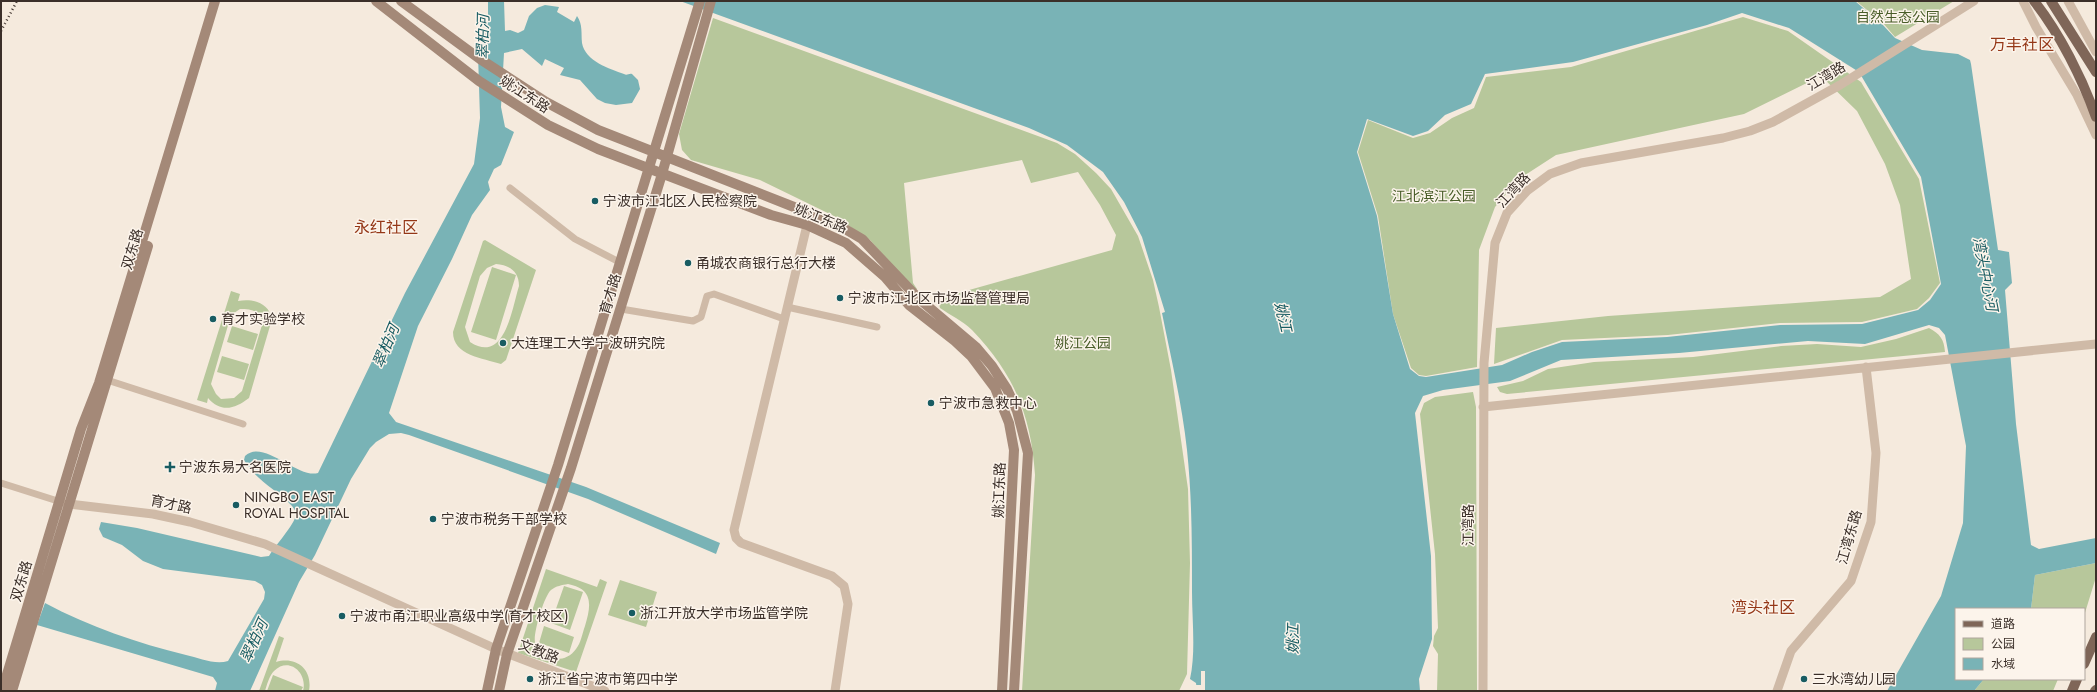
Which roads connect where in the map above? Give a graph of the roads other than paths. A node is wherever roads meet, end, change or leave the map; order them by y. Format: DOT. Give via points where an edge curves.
graph roads {
  1 [pos="215,1"];
  2 [pos="222,1"];
  3 [pos="376,1"];
  4 [pos="402,1"];
  5 [pos="700,1"];
  6 [pos="711,1"];
  7 [pos="1974,1"];
  8 [pos="2023,1"];
  9 [pos="2034,1"];
  10 [pos="2068,1"];
  11 [pos="2053,3"];
  12 [pos="697,30"];
  13 [pos="2096,52"];
  14 [pos="2096,72"];
  15 [pos="2096,117"];
  16 [pos="2096,135"];
  17 [pos="655,154"];
  18 [pos="667,158"];
  19 [pos="650,170"];
  20 [pos="662,174"];
  21 [pos="510,188"];
  22 [pos="807,225"];
  23 [pos="622,263"];
  24 [pos="787,307"];
  25 [pos="621,308"];
  26 [pos="784,319"];
  27 [pos="877,327"];
  28 [pos="2096,344"];
  29 [pos="1866,367"];
  30 [pos="107,380"];
  31 [pos="1483,407"];
  32 [pos="243,424"];
  33 [pos="1,483"];
  34 [pos="59,501"];
  35 [pos="70,504"];
  36 [pos="2096,637"];
  37 [pos="496,650"];
  38 [pos="507,654"];
  39 [pos="2085,662"];
  40 [pos="2077,680"];
  41 [pos="2,691"];
  42 [pos="12,691"];
  43 [pos="487,691"];
  44 [pos="499,691"];
  45 [pos="605,691"];
  46 [pos="835,691"];
  47 [pos="1002,691"];
  48 [pos="1014,691"];
  49 [pos="1483,691"];
  50 [pos="1777,691"];
  51 [pos="2072,691"];
  1 -- 34 [label="main road, 双东路" via="99,383 81,429"];
  2 -- 30 [label="main road, 双东路"];
  3 -- 19 [label="main road, 姚江东路" via="479,81 548,125"];
  4 -- 17 [label="main road, 姚江东路" via="480,59 546,102 598,130"];
  5 -- 12 [label="main road"];
  6 -- 12 [label="main road"];
  7 -- 31 [label="street, 江湾路" via="1840,85 1773,122 1750,131 1699,143 1581,163 1550,174 1528,191 1507,213 1495,243 1484,363"];
  8 -- 16 [label="street" via="2077,95"];
  9 -- 15 [label="main road" via="2085,87"];
  10 -- 13 [label="street"];
  11 -- 14 [label="main road"];
  12 -- 17 [label="main road, 育才路"];
  12 -- 18 [label="main road, 育才路"];
  17 -- 18 [label="main road, 姚江东路"];
  17 -- 19 [label="main road, 育才路"];
  18 -- 20 [label="main road, 育才路"];
  18 -- 48 [label="main road, 姚江东路" via="845,229 862,240 918,298 976,347 992,366 1017,411 1028,453"];
  19 -- 20 [label="main road, 姚江东路"];
  19 -- 23 [label="main road, 育才路"];
  20 -- 22 [label="main road, 姚江东路" via="771,215"];
  20 -- 25 [label="main road, 育才路"];
  21 -- 23 [label="street" via="575,239"];
  22 -- 24 [label="street"];
  22 -- 47 [label="main road, 姚江东路" via="846,243 885,277 909,305 955,341 995,388 1004,408 1014,450"];
  23 -- 37 [label="main road, 育才路" via="548,497"];
  24 -- 26 [label="street"];
  24 -- 27 [label="street"];
  25 -- 26 [label="street" via="693,321 701,317 706,296 714,294"];
  25 -- 38 [label="main road, 育才路" via="560,502"];
  26 -- 46 [label="street" via="734,530 736,538 741,543 832,576 844,586 848,604"];
  28 -- 29 [label="street"];
  29 -- 31 [label="street"];
  29 -- 50 [label="street, 江湾东路" via="1876,453 1871,522 1851,581 1791,651"];
  30 -- 32 [label="street"];
  30 -- 35 [label="main road, 双东路"];
  31 -- 49 [label="street, 江湾路"];
  33 -- 34 [label="street"];
  34 -- 35 [label="street"];
  34 -- 41 [label="main road, 双东路"];
  35 -- 37 [label="street, 育才路" via="153,514 265,544"];
  35 -- 42 [label="main road, 双东路"];
  36 -- 39 [label="main road"];
  37 -- 38 [label="street"];
  37 -- 43 [label="main road, 育才路"];
  38 -- 44 [label="main road, 育才路"];
  38 -- 45 [label="street, 文教路"];
  40 -- 51 [label="main road"];
}
